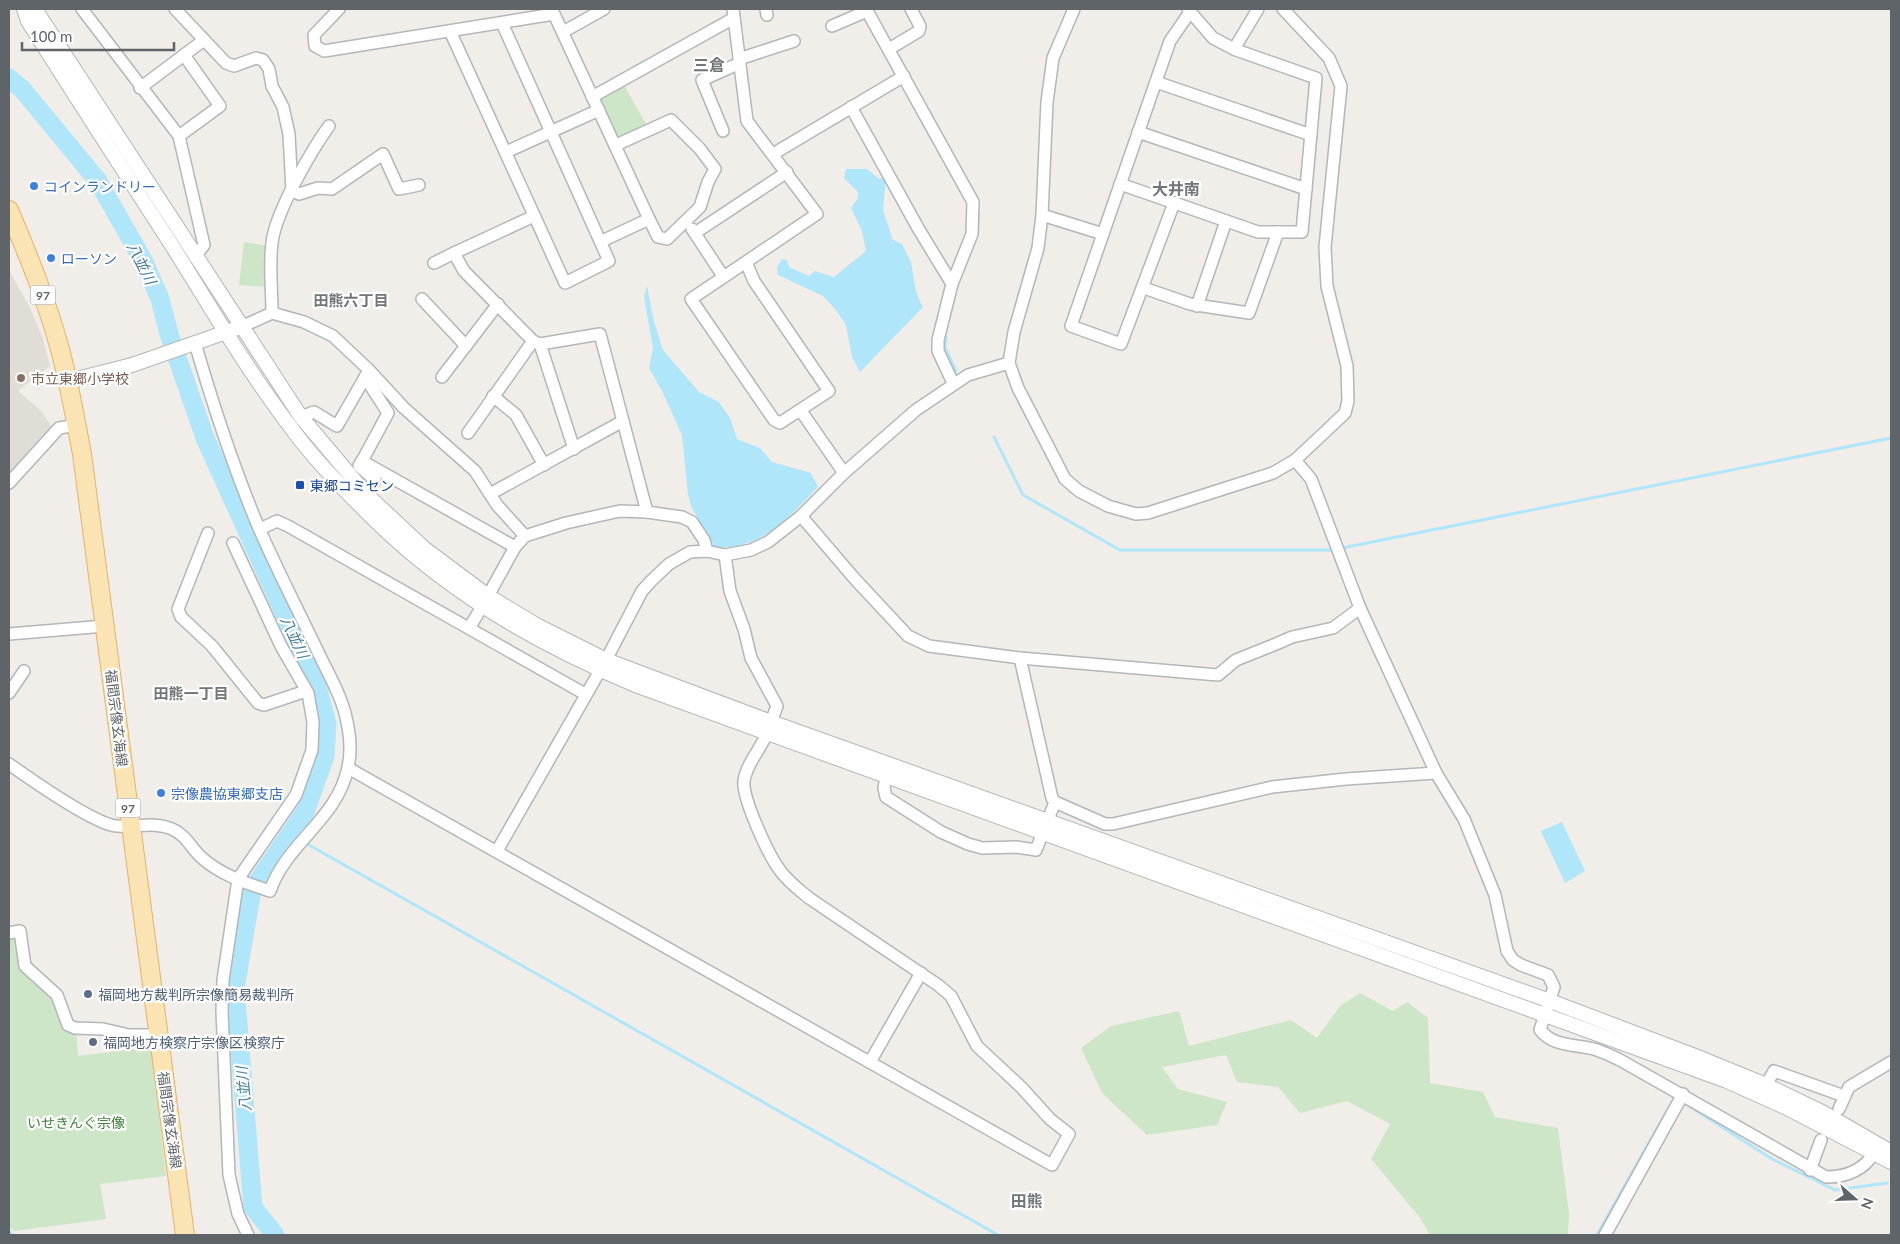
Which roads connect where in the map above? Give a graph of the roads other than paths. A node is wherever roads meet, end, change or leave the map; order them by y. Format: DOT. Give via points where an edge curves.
graph roads {
  1 [pos="24,9"];
  2 [pos="35,9"];
  3 [pos="82,9"];
  4 [pos="175,9"];
  5 [pos="339,9"];
  6 [pos="604,9"];
  7 [pos="911,9"];
  8 [pos="1074,9"];
  9 [pos="1258,9"];
  10 [pos="1283,9"];
  11 [pos="867,10"];
  12 [pos="1189,10"];
  13 [pos="733,13"];
  14 [pos="502,23"];
  15 [pos="832,26"];
  16 [pos="450,31"];
  17 [pos="563,32"];
  18 [pos="204,40"];
  19 [pos="794,41"];
  20 [pos="889,49"];
  21 [pos="1234,49"];
  22 [pos="184,55"];
  23 [pos="739,60"];
  24 [pos="904,76"];
  25 [pos="1156,82"];
  26 [pos="140,88"];
  27 [pos="592,98"];
  28 [pos="851,108"];
  29 [pos="599,110"];
  30 [pos="329,126"];
  31 [pos="724,131"];
  32 [pos="552,132"];
  33 [pos="1138,132"];
  34 [pos="1311,135"];
  35 [pos="180,136"];
  36 [pos="616,145"];
  37 [pos="506,152"];
  38 [pos="773,154"];
  39 [pos="787,172"];
  40 [pos="1120,184"];
  41 [pos="419,185"];
  42 [pos="1306,189"];
  43 [pos="292,192"];
  44 [pos="1174,203"];
  45 [pos="9,210"];
  46 [pos="1042,215"];
  47 [pos="534,216"];
  48 [pos="649,219"];
  49 [pos="688,221"];
  50 [pos="1226,221"];
  51 [pos="1278,232"];
  52 [pos="695,233"];
  53 [pos="1103,234"];
  54 [pos="602,241"];
  55 [pos="454,253"];
  56 [pos="195,257"];
  57 [pos="434,262"];
  58 [pos="746,262"];
  59 [pos="723,276"];
  60 [pos="952,284"];
  61 [pos="1144,288"];
  62 [pos="422,299"];
  63 [pos="498,304"];
  64 [pos="1197,306"];
  65 [pos="272,313"];
  66 [pos="241,327"];
  67 [pos="226,332"];
  68 [pos="536,342"];
  69 [pos="192,344"];
  70 [pos="466,346"];
  71 [pos="1009,363"];
  72 [pos="367,374"];
  73 [pos="442,377"];
  74 [pos="68,382"];
  75 [pos="953,383"];
  76 [pos="493,396"];
  77 [pos="801,411"];
  78 [pos="300,417"];
  79 [pos="623,422"];
  80 [pos="77,425"];
  81 [pos="468,433"];
  82 [pos="574,449"];
  83 [pos="1296,460"];
  84 [pos="362,461"];
  85 [pos="544,465"];
  86 [pos="844,473"];
  87 [pos="9,483"];
  88 [pos="366,494"];
  89 [pos="490,494"];
  90 [pos="647,512"];
  91 [pos="801,516"];
  92 [pos="260,528"];
  93 [pos="208,533"];
  94 [pos="525,536"];
  95 [pos="232,543"];
  96 [pos="515,547"];
  97 [pos="707,551"];
  98 [pos="725,555"];
  99 [pos="485,601"];
  100 [pos="1360,608"];
  101 [pos="105,626"];
  102 [pos="469,628"];
  103 [pos="9,634"];
  104 [pos="1020,658"];
  105 [pos="603,665"];
  106 [pos="24,671"];
  107 [pos="306,690"];
  108 [pos="9,693"];
  109 [pos="585,694"];
  110 [pos="769,728"];
  111 [pos="9,764"];
  112 [pos="348,768"];
  113 [pos="1436,773"];
  114 [pos="886,777"];
  115 [pos="1055,802"];
  116 [pos="1048,820"];
  117 [pos="131,826"];
  118 [pos="1042,834"];
  119 [pos="497,851"];
  120 [pos="240,880"];
  121 [pos="9,933"];
  122 [pos="921,973"];
  123 [pos="1550,1001"];
  124 [pos="1545,1016"];
  125 [pos="159,1035"];
  126 [pos="870,1062"];
  127 [pos="1891,1062"];
  128 [pos="1766,1085"];
  129 [pos="1684,1094"];
  130 [pos="1844,1096"];
  131 [pos="1839,1109"];
  132 [pos="1821,1140"];
  133 [pos="1891,1152"];
  134 [pos="1874,1154"];
  135 [pos="1891,1162"];
  136 [pos="1810,1170"];
  137 [pos="186,1235"];
  138 [pos="248,1235"];
  139 [pos="1605,1235"];
  1 -- 67 [label="street" via="28,21"];
  2 -- 56 [label="street"];
  3 -- 26 [label="street"];
  4 -- 18 [label="street"];
  5 -- 16 [label="street" via="314,35 315,46 324,51"];
  6 -- 17 [label="street"];
  7 -- 20 [label="street" via="920,26 919,31"];
  8 -- 46 [label="street" via="1053,58 1047,102"];
  9 -- 21 [label="street"];
  10 -- 83 [label="street" via="1329,58 1340,86 1325,247 1327,286 1348,366 1348,401 1345,413"];
  11 -- 15 [label="street"];
  11 -- 20 [label="street"];
  12 -- 21 [label="street" via="1213,38"];
  12 -- 25 [label="street" via="1170,41"];
  13 -- 23 [label="street"];
  13 -- 27 [label="street"];
  14 -- 16 [label="street"];
  14 -- 17 [label="street" via="554,14"];
  14 -- 32 [label="street"];
  16 -- 37 [label="street"];
  17 -- 27 [label="street"];
  18 -- 22 [label="street"];
  18 -- 43 [label="street" via="226,64 240,66 256,58 263,60 269,69 289,134"];
  19 -- 23 [label="street"];
  20 -- 24 [label="street"];
  21 -- 34 [label="street" via="1316,78"];
  22 -- 26 [label="street"];
  22 -- 35 [label="street" via="220,106"];
  23 -- 31 [label="street" via="702,80"];
  23 -- 38 [label="street" via="747,121"];
  24 -- 28 [label="street"];
  24 -- 60 [label="street" via="973,202 972,234"];
  25 -- 33 [label="street"];
  25 -- 34 [label="street"];
  26 -- 35 [label="street"];
  27 -- 29 [label="street"];
  28 -- 38 [label="street"];
  28 -- 60 [label="street"];
  29 -- 32 [label="street"];
  29 -- 36 [label="street"];
  30 -- 43 [label="street" via="313,149"];
  32 -- 37 [label="street"];
  32 -- 54 [label="street"];
  33 -- 40 [label="street"];
  33 -- 42 [label="street"];
  34 -- 42 [label="street"];
  35 -- 56 [label="street" via="204,245"];
  36 -- 48 [label="street"];
  36 -- 49 [label="street" via="671,120 700,149 715,169 700,206"];
  37 -- 47 [label="street"];
  38 -- 39 [label="street"];
  39 -- 52 [label="street"];
  39 -- 58 [label="street" via="816,214"];
  40 -- 44 [label="street"];
  40 -- 53 [label="street"];
  41 -- 43 [label="street" via="400,189 383,154 332,189 318,188 299,194"];
  42 -- 51 [label="street" via="1302,232"];
  43 -- 65 [label="street" via="272,242"];
  44 -- 50 [label="street"];
  44 -- 61 [label="street"];
  45 -- 74 [label="main road, 福間宗像玄海線 / 97" via="48,309"];
  46 -- 53 [label="street"];
  46 -- 71 [label="street" via="1038,248 1014,332"];
  47 -- 54 [label="street" via="565,283 609,262"];
  47 -- 55 [label="street"];
  48 -- 49 [label="street" via="658,237 667,239"];
  48 -- 54 [label="street"];
  49 -- 52 [label="street"];
  50 -- 51 [label="street" via="1258,232"];
  50 -- 64 [label="street"];
  51 -- 64 [label="street" via="1249,313"];
  52 -- 59 [label="street"];
  53 -- 61 [label="street" via="1071,326 1121,344"];
  55 -- 57 [label="street"];
  55 -- 63 [label="street" via="464,271"];
  56 -- 66 [label="street"];
  58 -- 59 [label="street"];
  58 -- 77 [label="street" via="754,281 829,391"];
  59 -- 77 [label="street" via="691,300 774,420 780,423"];
  60 -- 75 [label="street" via="938,351"];
  61 -- 64 [label="street"];
  62 -- 70 [label="street"];
  63 -- 68 [label="street"];
  63 -- 70 [label="street"];
  65 -- 66 [label="street"];
  65 -- 72 [label="street" via="304,322 333,336"];
  66 -- 67 [label="street"];
  66 -- 78 [label="street"];
  67 -- 69 [label="street"];
  67 -- 99 [label="street" via="296,434 361,507 424,562"];
  68 -- 76 [label="street"];
  68 -- 79 [label="street" via="600,334"];
  68 -- 82 [label="street"];
  69 -- 74 [label="street"];
  69 -- 92 [label="street"];
  70 -- 73 [label="street"];
  71 -- 75 [label="street"];
  71 -- 83 [label="street" via="1022,396 1065,479 1079,491 1108,506 1136,514 1148,513 1273,472"];
  72 -- 78 [label="street" via="337,426 314,412"];
  72 -- 84 [label="street" via="388,413"];
  72 -- 89 [label="street" via="475,471"];
  74 -- 80 [label="main road, 福間宗像玄海線 / 97"];
  75 -- 86 [label="street" via="916,410"];
  76 -- 81 [label="street"];
  76 -- 85 [label="street" via="516,416"];
  77 -- 86 [label="street"];
  78 -- 88 [label="street"];
  79 -- 82 [label="street"];
  79 -- 90 [label="street"];
  80 -- 87 [label="street" via="59,428"];
  80 -- 101 [label="main road, 福間宗像玄海線 / 97"];
  82 -- 85 [label="street"];
  83 -- 100 [label="street" via="1311,479"];
  84 -- 88 [label="street" via="359,466 375,480"];
  84 -- 96 [label="street"];
  85 -- 89 [label="street"];
  86 -- 91 [label="street"];
  88 -- 99 [label="street"];
  89 -- 94 [label="street"];
  90 -- 94 [label="street" via="620,511"];
  90 -- 97 [label="street" via="682,516 692,522"];
  91 -- 98 [label="street" via="768,542 751,550"];
  91 -- 104 [label="street" via="908,636 929,646"];
  92 -- 102 [label="street" via="277,521 288,526"];
  92 -- 112 [label="street" via="336,690 347,722"];
  93 -- 107 [label="street" via="178,609 181,617 212,646 258,703 264,705"];
  94 -- 96 [label="street"];
  95 -- 107 [label="street" via="281,646"];
  96 -- 99 [label="street"];
  97 -- 98 [label="street"];
  97 -- 105 [label="street" via="690,552 669,564 651,581 642,591"];
  98 -- 110 [label="street" via="730,590 751,658 777,706"];
  99 -- 102 [label="street"];
  99 -- 105 [label="street" via="538,626"];
  100 -- 104 [label="street" via="1333,628 1292,637 1236,660 1218,675"];
  100 -- 113 [label="street"];
  101 -- 103 [label="street"];
  101 -- 117 [label="main road, 福間宗像玄海線 / 97"];
  102 -- 109 [label="street"];
  104 -- 115 [label="street"];
  105 -- 109 [label="street"];
  105 -- 110 [label="street"];
  106 -- 108 [label="street"];
  107 -- 120 [label="street" via="313,722 312,750 307,768 296,795"];
  109 -- 119 [label="street"];
  110 -- 114 [label="street"];
  110 -- 116 [label="street"];
  110 -- 122 [label="street" via="744,782 745,793 770,856 792,885"];
  111 -- 117 [label="street" via="90,816 112,825"];
  112 -- 119 [label="street"];
  112 -- 120 [label="street" via="327,815 290,854 270,891"];
  113 -- 115 [label="street" via="1272,787 1113,824 1090,819"];
  113 -- 123 [label="street" via="1464,819 1488,877 1507,951 1520,965 1548,975 1554,987"];
  114 -- 118 [label="street"];
  114 -- 118 [label="street" via="886,797 941,832 968,844 1036,850"];
  115 -- 116 [label="street"];
  116 -- 118 [label="street"];
  116 -- 123 [label="street"];
  117 -- 120 [label="street" via="169,828 187,840 217,869"];
  117 -- 125 [label="main road, 福間宗像玄海線 / 97"];
  118 -- 124 [label="street"];
  119 -- 126 [label="street"];
  120 -- 138 [label="street" via="223,980 222,1011 229,1175 238,1214"];
  121 -- 125 [label="street" via="20,931 25,966 57,995 68,1025 129,1036"];
  122 -- 126 [label="street"];
  122 -- 126 [label="street" via="951,996 977,1046 1021,1087 1050,1120 1070,1134 1052,1165"];
  123 -- 124 [label="street"];
  123 -- 128 [label="street"];
  124 -- 129 [label="street" via="1540,1030 1547,1038 1559,1044 1596,1050"];
  124 -- 134 [label="street" via="1727,1081 1788,1108"];
  125 -- 137 [label="main road, 福間宗像玄海線 / 97"];
  127 -- 130 [label="street" via="1849,1087"];
  128 -- 130 [label="street" via="1774,1070"];
  128 -- 133 [label="street"];
  129 -- 136 [label="street"];
  129 -- 139 [label="street"];
  130 -- 131 [label="street"];
  132 -- 136 [label="street"];
  134 -- 135 [label="street"];
  134 -- 136 [label="street" via="1866,1166 1836,1177 1826,1177"];
}
